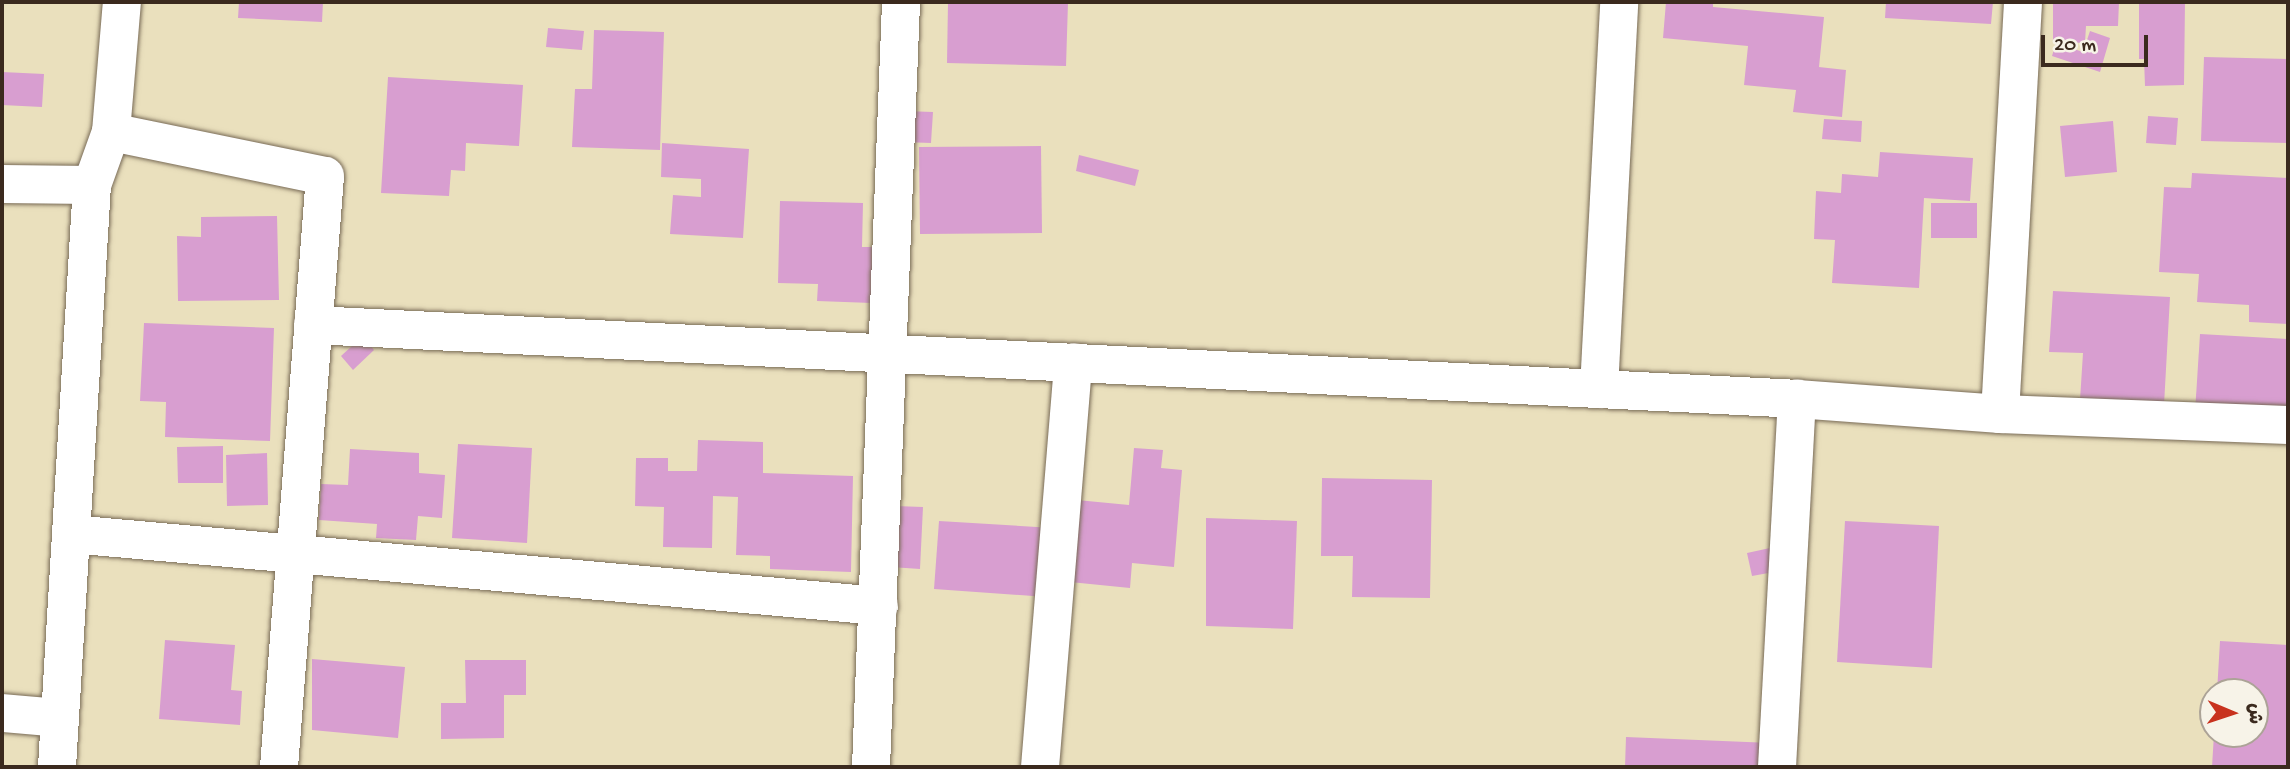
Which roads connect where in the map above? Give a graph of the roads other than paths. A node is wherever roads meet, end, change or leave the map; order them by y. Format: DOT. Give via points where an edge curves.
graph roads {
  1 [pos="122,2"];
  2 [pos="901,2"];
  3 [pos="1619,2"];
  4 [pos="2023,2"];
  5 [pos="111,132"];
  6 [pos="2,184"];
  7 [pos="92,185"];
  8 [pos="313,325"];
  9 [pos="887,354"];
  10 [pos="1073,362"];
  11 [pos="1599,389"];
  12 [pos="1797,399"];
  13 [pos="2000,414"];
  14 [pos="2288,425"];
  15 [pos="71,534"];
  16 [pos="295,554"];
  17 [pos="879,606"];
  18 [pos="2,713"];
  19 [pos="60,718"];
  20 [pos="57,767"];
  21 [pos="279,767"];
  22 [pos="871,767"];
  23 [pos="1040,767"];
  24 [pos="1777,767"];
  1 -- 5 [label="street"];
  2 -- 9 [label="street"];
  3 -- 11 [label="street"];
  4 -- 13 [label="street"];
  5 -- 7 [label="street"];
  5 -- 8 [label="street" via="325,176"];
  6 -- 7 [label="street"];
  7 -- 15 [label="street"];
  8 -- 9 [label="street"];
  8 -- 16 [label="street"];
  9 -- 10 [label="street"];
  9 -- 17 [label="street"];
  10 -- 11 [label="street"];
  10 -- 23 [label="street"];
  11 -- 12 [label="street"];
  12 -- 13 [label="street"];
  12 -- 24 [label="street"];
  13 -- 14 [label="street"];
  15 -- 16 [label="street"];
  15 -- 19 [label="street"];
  16 -- 17 [label="street"];
  16 -- 21 [label="street"];
  17 -- 22 [label="street"];
  18 -- 19 [label="street"];
  19 -- 20 [label="street"];
}
